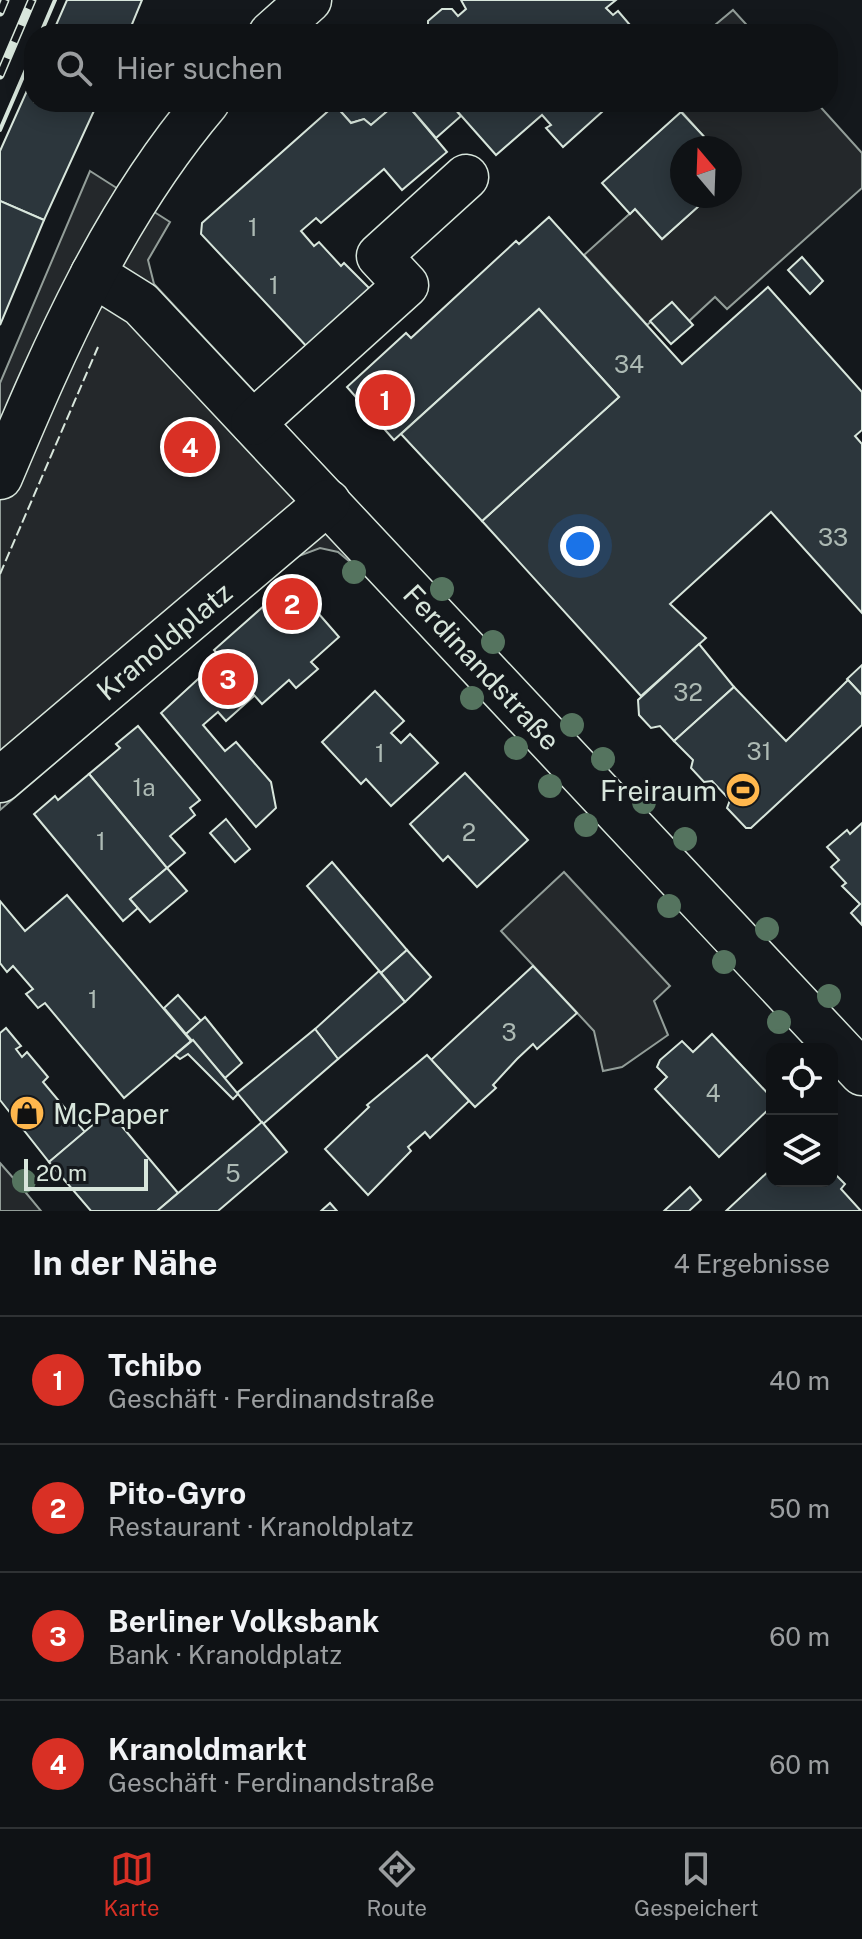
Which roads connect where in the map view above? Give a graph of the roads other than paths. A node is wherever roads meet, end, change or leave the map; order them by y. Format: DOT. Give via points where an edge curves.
graph roads {
  1 [pos="309,0"];
  2 [pos="282,24"];
  3 [pos="200,112"];
  4 [pos="466,177"];
  5 [pos="93,274"];
  6 [pos="253,423"];
  7 [pos="0,477"];
  8 [pos="328,502"];
  9 [pos="0,780"];
  10 [pos="862,1073"];
  1 -- 2 [label="street"];
  3 -- 5 [label="street" via="135,198"];
  4 -- 6 [label="street" via="379,256 406,285"];
  5 -- 6 [label="street, Ferdinandstraße" via="141,304"];
  5 -- 7 [label="street" via="59,337"];
  6 -- 8 [label="street, Ferdinandstraße"];
  8 -- 9 [label="street, Kranoldplatz"];
  8 -- 10 [label="street, Ferdinandstraße"];
}
